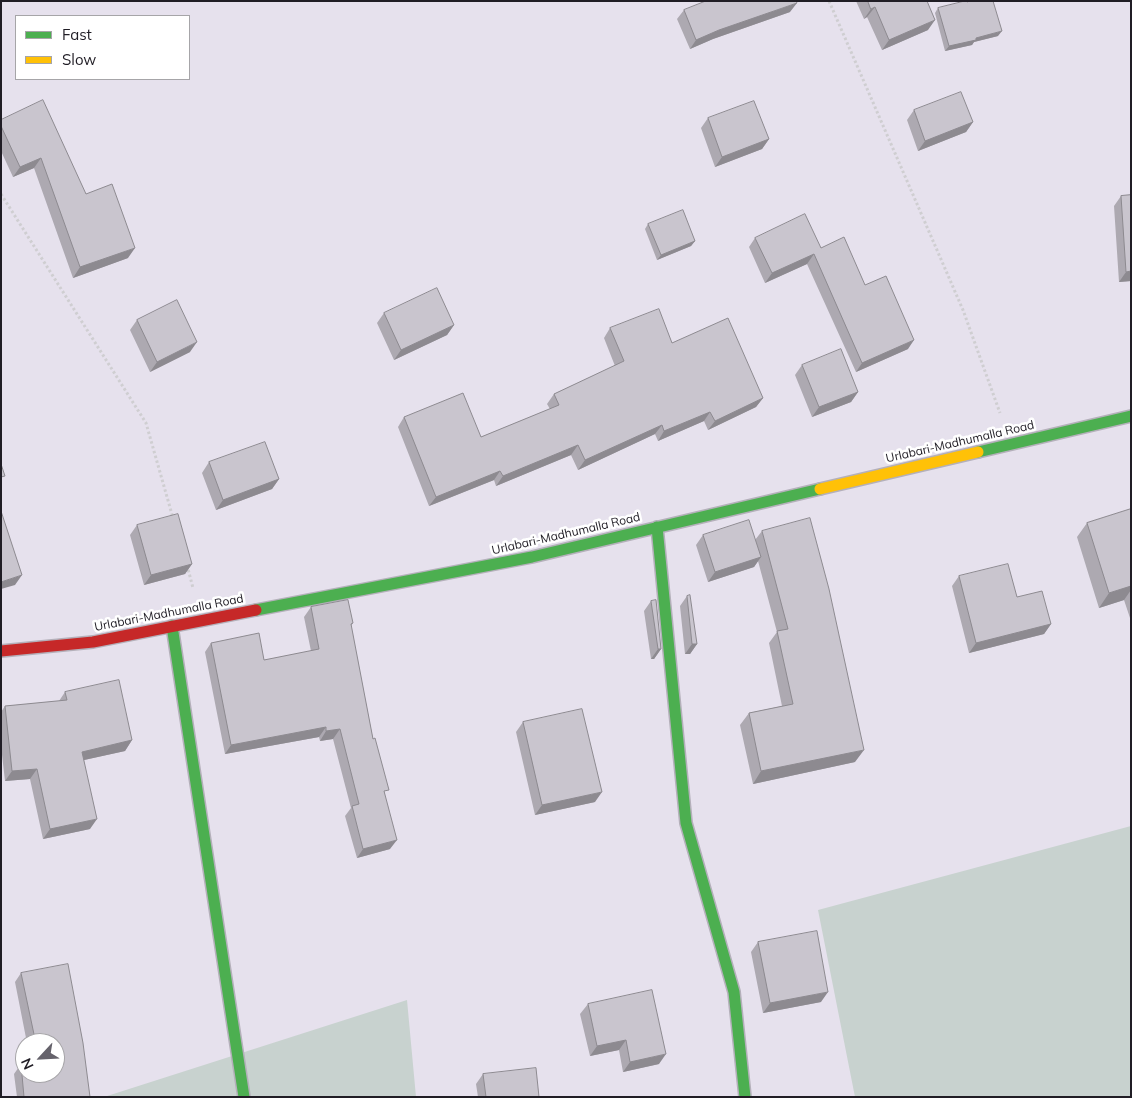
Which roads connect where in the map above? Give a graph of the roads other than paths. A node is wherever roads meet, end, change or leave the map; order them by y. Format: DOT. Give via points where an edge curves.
graph roads {
  1 [pos="1131,416"];
  2 [pos="657,527"];
  3 [pos="172,626"];
  4 [pos="1,651"];
  5 [pos="244,1097"];
  6 [pos="745,1097"];
  1 -- 2 [label="main road, Urlabari-Madhumalla Road"];
  2 -- 3 [label="main road, Urlabari-Madhumalla Road" via="532,557"];
  2 -- 6 [label="main road" via="686,823 734,992"];
  3 -- 4 [label="main road, Urlabari-Madhumalla Road" via="93,642"];
  3 -- 5 [label="main road"];
}
